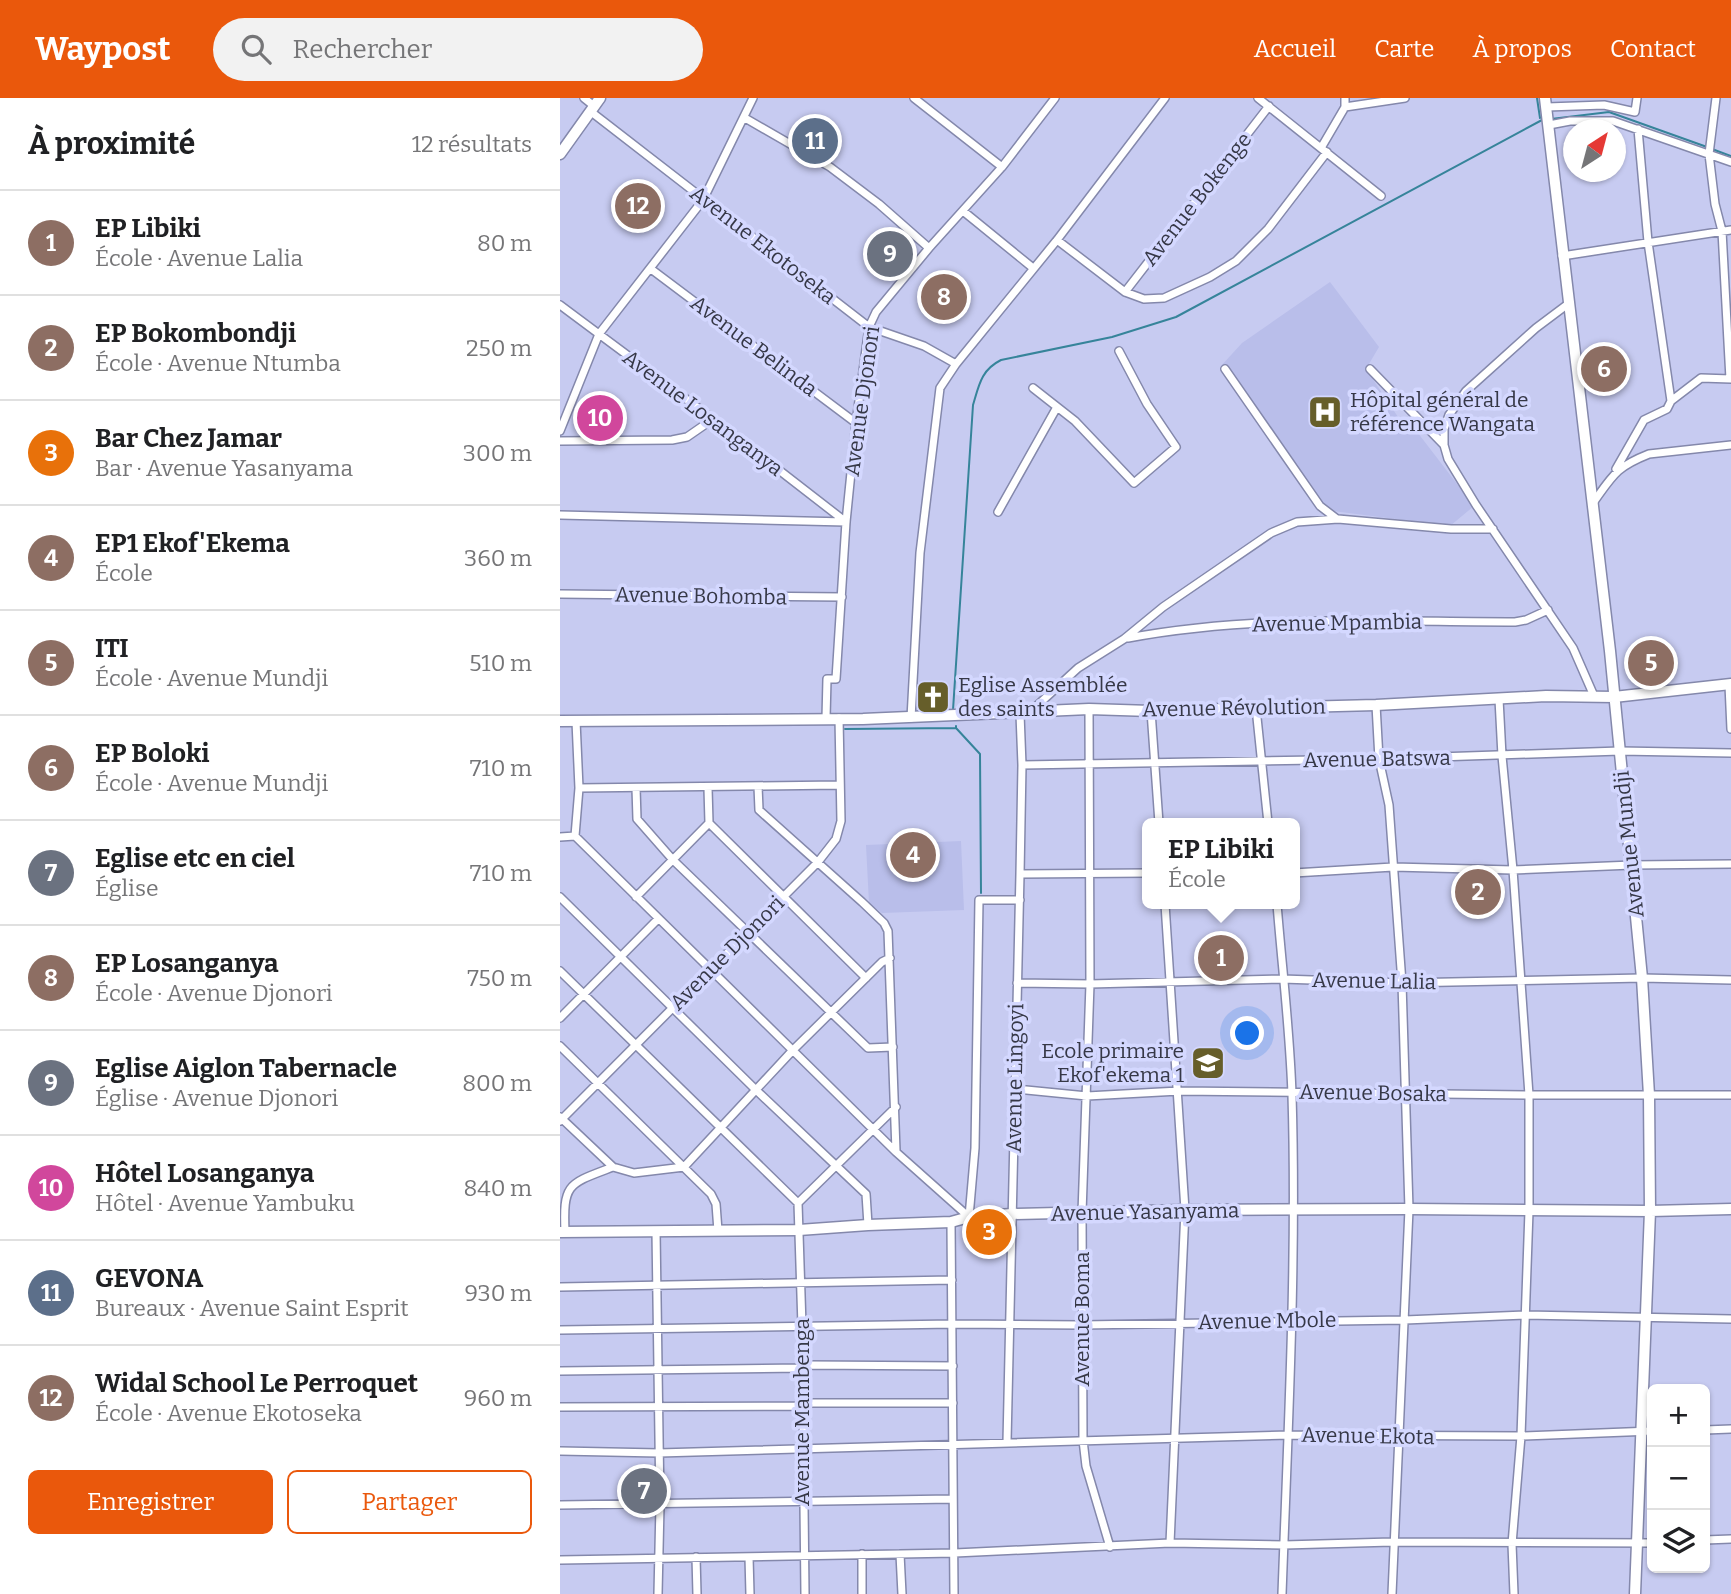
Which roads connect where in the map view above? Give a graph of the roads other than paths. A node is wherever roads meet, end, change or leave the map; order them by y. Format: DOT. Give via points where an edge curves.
graph roads {
  1 [pos="584,98"];
  2 [pos="754,98"];
  3 [pos="914,98"];
  4 [pos="1055,98"];
  5 [pos="1165,98"];
  6 [pos="1258,98"];
  7 [pos="1345,98"];
  8 [pos="1405,98"];
  9 [pos="1637,98"];
  10 [pos="1716,98"];
  11 [pos="1380,100"];
  12 [pos="594,105"];
  13 [pos="1269,106"];
  14 [pos="1345,107"];
  15 [pos="1547,113"];
  16 [pos="745,118"];
  17 [pos="1638,129"];
  18 [pos="1324,150"];
  19 [pos="560,154"];
  20 [pos="1709,154"];
  21 [pos="1731,162"];
  22 [pos="1002,167"];
  23 [pos="1381,195"];
  24 [pos="703,200"];
  25 [pos="963,211"];
  26 [pos="1731,230"];
  27 [pos="1722,232"];
  28 [pos="1057,240"];
  29 [pos="1648,242"];
  30 [pos="929,248"];
  31 [pos="1562,256"];
  32 [pos="1033,268"];
  33 [pos="651,269"];
  34 [pos="1125,292"];
  35 [pos="1569,304"];
  36 [pos="560,305"];
  37 [pos="869,327"];
  38 [pos="599,334"];
  39 [pos="1119,351"];
  40 [pos="956,364"];
  41 [pos="1225,369"];
  42 [pos="1370,369"];
  43 [pos="1731,379"];
  44 [pos="1033,388"];
  45 [pos="1671,401"];
  46 [pos="1056,407"];
  47 [pos="713,419"];
  48 [pos="856,423"];
  49 [pos="560,431"];
  50 [pos="560,441"];
  51 [pos="1444,445"];
  52 [pos="1731,445"];
  53 [pos="1616,470"];
  54 [pos="1593,503"];
  55 [pos="998,512"];
  56 [pos="560,514"];
  57 [pos="1338,519"];
  58 [pos="846,522"];
  59 [pos="1493,529"];
  60 [pos="560,594"];
  61 [pos="842,597"];
  62 [pos="1548,610"];
  63 [pos="1124,639"];
  64 [pos="1730,684"];
  65 [pos="1594,696"];
  66 [pos="1614,696"];
  67 [pos="1499,699"];
  68 [pos="1376,705"];
  69 [pos="1256,708"];
  70 [pos="1089,709"];
  71 [pos="1151,711"];
  72 [pos="1024,713"];
  73 [pos="826,718"];
  74 [pos="839,718"];
  75 [pos="911,718"];
  76 [pos="560,721"];
  77 [pos="576,721"];
  78 [pos="1731,729"];
  79 [pos="1619,751"];
  80 [pos="1731,753"];
  81 [pos="1502,756"];
  82 [pos="1379,759"];
  83 [pos="1260,760"];
  84 [pos="1089,764"];
  85 [pos="1022,765"];
  86 [pos="1155,765"];
  87 [pos="840,785"];
  88 [pos="758,786"];
  89 [pos="579,788"];
  90 [pos="636,788"];
  91 [pos="708,788"];
  92 [pos="1159,818"];
  93 [pos="1267,818"];
  94 [pos="709,823"];
  95 [pos="575,836"];
  96 [pos="560,837"];
  97 [pos="673,860"];
  98 [pos="818,862"];
  99 [pos="1632,864"];
  100 [pos="1731,864"];
  101 [pos="1393,867"];
  102 [pos="1513,870"];
  103 [pos="1142,873"];
  104 [pos="1300,873"];
  105 [pos="1020,874"];
  106 [pos="1089,874"];
  107 [pos="560,897"];
  108 [pos="636,897"];
  109 [pos="782,897"];
  110 [pos="1020,900"];
  111 [pos="1165,909"];
  112 [pos="1277,909"];
  113 [pos="658,919"];
  114 [pos="749,931"];
  115 [pos="621,956"];
  116 [pos="890,958"];
  117 [pos="711,968"];
  118 [pos="560,971"];
  119 [pos="866,978"];
  120 [pos="1642,978"];
  121 [pos="1282,979"];
  122 [pos="1521,980"];
  123 [pos="1731,980"];
  124 [pos="1171,981"];
  125 [pos="1017,983"];
  126 [pos="1402,983"];
  127 [pos="1090,984"];
  128 [pos="584,994"];
  129 [pos="673,1007"];
  130 [pos="831,1012"];
  131 [pos="560,1018"];
  132 [pos="635,1045"];
  133 [pos="560,1046"];
  134 [pos="892,1047"];
  135 [pos="793,1050"];
  136 [pos="598,1083"];
  137 [pos="1016,1089"];
  138 [pos="756,1090"];
  139 [pos="1179,1091"];
  140 [pos="1292,1092"];
  141 [pos="1405,1093"];
  142 [pos="1529,1095"];
  143 [pos="1649,1095"];
  144 [pos="1731,1095"];
  145 [pos="1087,1096"];
  146 [pos="896,1107"];
  147 [pos="561,1119"];
  148 [pos="720,1128"];
  149 [pos="874,1128"];
  150 [pos="896,1152"];
  151 [pos="835,1166"];
  152 [pos="612,1167"];
  153 [pos="684,1167"];
  154 [pos="798,1203"];
  155 [pos="1409,1209"];
  156 [pos="1731,1209"];
  157 [pos="1185,1210"];
  158 [pos="1294,1211"];
  159 [pos="1529,1211"];
  160 [pos="1650,1211"];
  161 [pos="1082,1213"];
  162 [pos="1012,1214"];
  163 [pos="969,1217"];
  164 [pos="951,1222"];
  165 [pos="868,1225"];
  166 [pos="799,1230"];
  167 [pos="656,1231"];
  168 [pos="718,1231"];
  169 [pos="563,1232"];
  170 [pos="952,1280"];
  171 [pos="801,1282"];
  172 [pos="656,1285"];
  173 [pos="560,1287"];
  174 [pos="1525,1315"];
  175 [pos="1647,1318"];
  176 [pos="1731,1319"];
  177 [pos="1290,1320"];
  178 [pos="1405,1320"];
  179 [pos="1180,1323"];
  180 [pos="953,1324"];
  181 [pos="1010,1325"];
  182 [pos="1082,1325"];
  183 [pos="802,1326"];
  184 [pos="560,1330"];
  185 [pos="658,1330"];
  186 [pos="953,1366"];
  187 [pos="802,1368"];
  188 [pos="659,1370"];
  189 [pos="560,1371"];
  190 [pos="1647,1384"];
  191 [pos="953,1404"];
  192 [pos="802,1406"];
  193 [pos="560,1407"];
  194 [pos="657,1407"];
  195 [pos="1731,1429"];
  196 [pos="1710,1430"];
  197 [pos="1647,1431"];
  198 [pos="1289,1435"];
  199 [pos="1521,1436"];
  200 [pos="1400,1437"];
  201 [pos="1176,1438"];
  202 [pos="1083,1440"];
  203 [pos="1007,1442"];
  204 [pos="954,1444"];
  205 [pos="802,1449"];
  206 [pos="560,1451"];
  207 [pos="659,1453"];
  208 [pos="952,1499"];
  209 [pos="803,1503"];
  210 [pos="560,1505"];
  211 [pos="660,1505"];
  212 [pos="1731,1539"];
  213 [pos="1710,1540"];
  214 [pos="1392,1542"];
  215 [pos="1170,1543"];
  216 [pos="1637,1543"];
  217 [pos="1647,1543"];
  218 [pos="1512,1544"];
  219 [pos="1284,1545"];
  220 [pos="1110,1547"];
  221 [pos="955,1553"];
  222 [pos="862,1554"];
  223 [pos="900,1554"];
  224 [pos="803,1555"];
  225 [pos="659,1557"];
  226 [pos="696,1557"];
  227 [pos="749,1557"];
  228 [pos="560,1560"];
  229 [pos="658,1594"];
  230 [pos="697,1594"];
  231 [pos="750,1594"];
  232 [pos="805,1594"];
  233 [pos="862,1594"];
  234 [pos="902,1594"];
  235 [pos="954,1594"];
  236 [pos="1282,1594"];
  237 [pos="1392,1594"];
  238 [pos="1514,1594"];
  239 [pos="1635,1594"];
  1 -- 12 [label="street, Avenue Ekotoseka"];
  2 -- 16 [label="street"];
  3 -- 22 [label="street"];
  4 -- 22 [label="street, Avenue Djonori"];
  5 -- 28 [label="street"];
  6 -- 13 [label="street"];
  7 -- 14 [label="street"];
  8 -- 11 [label="street"];
  9 -- 15 [label="street" via="1636,112 1604,105"];
  10 -- 20 [label="street"];
  11 -- 14 [label="street"];
  12 -- 19 [label="street"];
  12 -- 24 [label="street, Avenue Ekotoseka"];
  13 -- 18 [label="street"];
  13 -- 34 [label="street, Avenue Bokenge"];
  14 -- 18 [label="street"];
  15 -- 17 [label="street" via="1570,121 1613,121"];
  15 -- 31 [label="street, Avenue Mundji"];
  16 -- 24 [label="street"];
  16 -- 30 [label="street" via="830,167"];
  17 -- 20 [label="street"];
  17 -- 29 [label="street"];
  18 -- 23 [label="street"];
  18 -- 34 [label="street" via="1268,229 1236,261 1164,298 1144,299"];
  20 -- 21 [label="street"];
  20 -- 27 [label="street"];
  22 -- 25 [label="street, Avenue Djonori"];
  24 -- 33 [label="street"];
  24 -- 37 [label="street, Avenue Ekotoseka"];
  25 -- 30 [label="street, Avenue Djonori"];
  25 -- 32 [label="street"];
  26 -- 27 [label="street"];
  27 -- 29 [label="street"];
  27 -- 43 [label="street"];
  28 -- 32 [label="street"];
  28 -- 34 [label="street"];
  29 -- 31 [label="street"];
  29 -- 45 [label="street"];
  30 -- 37 [label="street, Avenue Djonori"];
  31 -- 35 [label="street, Avenue Mundji"];
  32 -- 40 [label="street"];
  33 -- 38 [label="street"];
  33 -- 48 [label="street, Avenue Belinda"];
  35 -- 51 [label="street" via="1466,391 1449,415"];
  35 -- 54 [label="street, Avenue Mundji"];
  36 -- 38 [label="street, Avenue Losanganya"];
  37 -- 40 [label="street, Avenue Ekotoseka" via="925,346"];
  37 -- 48 [label="street, Avenue Djonori"];
  38 -- 47 [label="street, Avenue Losanganya"];
  38 -- 49 [label="street"];
  39 -- 46 [label="street" via="1175,447 1133,483"];
  40 -- 75 [label="street" via="940,388 920,553"];
  41 -- 57 [label="street" via="1320,506"];
  42 -- 51 [label="street"];
  43 -- 45 [label="street" via="1701,378"];
  44 -- 46 [label="street"];
  45 -- 53 [label="street" via="1667,409 1644,420"];
  46 -- 55 [label="street"];
  47 -- 50 [label="street" via="687,437 672,440"];
  47 -- 58 [label="street, Avenue Losanganya"];
  48 -- 58 [label="street, Avenue Djonori"];
  51 -- 59 [label="street"];
  52 -- 53 [label="street" via="1649,454"];
  53 -- 54 [label="street"];
  54 -- 66 [label="street, Avenue Mundji"];
  56 -- 58 [label="street"];
  57 -- 59 [label="street"];
  57 -- 63 [label="street" via="1297,522 1271,533"];
  58 -- 61 [label="street, Avenue Djonori"];
  59 -- 62 [label="street"];
  60 -- 61 [label="street, Avenue Bohomba"];
  61 -- 73 [label="street, Avenue Djonori" via="836,678 827,679"];
  62 -- 63 [label="street, Avenue Mpambia" via="1515,621 1216,626"];
  62 -- 65 [label="street" via="1573,648"];
  63 -- 72 [label="street" via="1078,668"];
  64 -- 66 [label="street, Avenue Révolution"];
  64 -- 78 [label="street"];
  65 -- 66 [label="street, Avenue Révolution"];
  65 -- 67 [label="street, Avenue Révolution"];
  66 -- 79 [label="street, Avenue Mundji"];
  67 -- 68 [label="street, Avenue Révolution"];
  67 -- 81 [label="street"];
  68 -- 69 [label="street, Avenue Révolution"];
  68 -- 82 [label="street"];
  69 -- 71 [label="street, Avenue Révolution"];
  69 -- 83 [label="street"];
  70 -- 71 [label="street, Avenue Révolution"];
  70 -- 72 [label="street, Avenue Révolution"];
  70 -- 84 [label="street, Avenue Boma"];
  71 -- 86 [label="street"];
  72 -- 75 [label="street, Avenue Révolution"];
  72 -- 85 [label="street, Avenue Lingoyi"];
  73 -- 74 [label="street, Avenue Révolution"];
  73 -- 77 [label="street, Avenue Révolution"];
  74 -- 75 [label="street, Avenue Révolution"];
  74 -- 87 [label="street, Avenue Djonori"];
  76 -- 77 [label="street, Avenue Révolution"];
  77 -- 89 [label="street"];
  79 -- 80 [label="street, Avenue Batswa"];
  79 -- 81 [label="street, Avenue Batswa"];
  79 -- 99 [label="street, Avenue Mundji"];
  81 -- 82 [label="street, Avenue Batswa"];
  81 -- 102 [label="street"];
  82 -- 83 [label="street, Avenue Batswa"];
  82 -- 101 [label="street" via="1389,805"];
  83 -- 86 [label="street, Avenue Batswa"];
  83 -- 93 [label="street"];
  84 -- 85 [label="street, Avenue Batswa"];
  84 -- 86 [label="street, Avenue Batswa"];
  84 -- 106 [label="street, Avenue Boma"];
  85 -- 105 [label="street, Avenue Lingoyi"];
  86 -- 92 [label="street"];
  87 -- 88 [label="street"];
  87 -- 98 [label="street, Avenue Djonori" via="841,821 835,839"];
  88 -- 91 [label="street"];
  88 -- 98 [label="street" via="759,810"];
  89 -- 90 [label="street"];
  89 -- 95 [label="street"];
  90 -- 91 [label="street"];
  90 -- 97 [label="street" via="637,820"];
  91 -- 94 [label="street"];
  94 -- 97 [label="street"];
  94 -- 109 [label="street"];
  95 -- 96 [label="street"];
  95 -- 108 [label="street"];
  97 -- 108 [label="street"];
  97 -- 114 [label="street"];
  98 -- 109 [label="street, Avenue Djonori"];
  98 -- 116 [label="street" via="884,923"];
  99 -- 100 [label="street"];
  99 -- 102 [label="street"];
  99 -- 120 [label="street, Avenue Mundji"];
  101 -- 102 [label="street"];
  101 -- 104 [label="street"];
  101 -- 126 [label="street"];
  102 -- 122 [label="street"];
  103 -- 106 [label="street"];
  105 -- 106 [label="street"];
  105 -- 110 [label="street, Avenue Lingoyi"];
  106 -- 127 [label="street, Avenue Boma"];
  107 -- 115 [label="street"];
  108 -- 113 [label="street"];
  109 -- 114 [label="street, Avenue Djonori"];
  109 -- 119 [label="street"];
  110 -- 125 [label="street, Avenue Lingoyi"];
  110 -- 163 [label="street" via="979,900 975,1148"];
  111 -- 124 [label="street"];
  112 -- 121 [label="street"];
  113 -- 115 [label="street"];
  113 -- 117 [label="street"];
  114 -- 117 [label="street, Avenue Djonori"];
  114 -- 130 [label="street"];
  115 -- 128 [label="street"];
  115 -- 129 [label="street"];
  116 -- 119 [label="street"];
  116 -- 134 [label="street"];
  117 -- 129 [label="street, Avenue Djonori"];
  117 -- 135 [label="street"];
  118 -- 128 [label="street"];
  119 -- 130 [label="street"];
  120 -- 122 [label="street, Avenue Lalia"];
  120 -- 123 [label="street, Avenue Lalia"];
  120 -- 143 [label="street, Avenue Mundji"];
  121 -- 124 [label="street, Avenue Lalia"];
  121 -- 126 [label="street, Avenue Lalia"];
  121 -- 140 [label="street"];
  122 -- 126 [label="street, Avenue Lalia"];
  122 -- 142 [label="street"];
  124 -- 127 [label="street, Avenue Lalia"];
  124 -- 139 [label="street"];
  125 -- 127 [label="street, Avenue Lalia"];
  125 -- 137 [label="street, Avenue Lingoyi"];
  126 -- 141 [label="street"];
  127 -- 145 [label="street, Avenue Boma"];
  128 -- 131 [label="street"];
  128 -- 132 [label="street"];
  129 -- 132 [label="street, Avenue Djonori"];
  129 -- 138 [label="street"];
  130 -- 134 [label="street" via="868,1048"];
  130 -- 135 [label="street"];
  132 -- 136 [label="street, Avenue Djonori"];
  132 -- 148 [label="street"];
  133 -- 136 [label="street"];
  134 -- 146 [label="street"];
  135 -- 138 [label="street"];
  135 -- 149 [label="street"];
  136 -- 147 [label="street, Avenue Djonori"];
  136 -- 153 [label="street"];
  137 -- 145 [label="street, Avenue Bosaka"];
  137 -- 162 [label="street, Avenue Lingoyi"];
  138 -- 148 [label="street"];
  138 -- 151 [label="street"];
  139 -- 140 [label="street, Avenue Bosaka"];
  139 -- 145 [label="street, Avenue Bosaka"];
  139 -- 157 [label="street"];
  140 -- 141 [label="street, Avenue Bosaka"];
  140 -- 158 [label="street"];
  141 -- 142 [label="street, Avenue Bosaka"];
  141 -- 155 [label="street"];
  142 -- 143 [label="street, Avenue Bosaka"];
  142 -- 159 [label="street"];
  143 -- 144 [label="street, Avenue Bosaka"];
  143 -- 160 [label="street, Avenue Mundji"];
  145 -- 161 [label="street, Avenue Boma"];
  146 -- 149 [label="street"];
  146 -- 150 [label="street"];
  147 -- 152 [label="street"];
  148 -- 153 [label="street"];
  148 -- 154 [label="street"];
  149 -- 150 [label="street"];
  149 -- 151 [label="street"];
  150 -- 163 [label="street"];
  151 -- 154 [label="street"];
  151 -- 165 [label="street" via="866,1194"];
  152 -- 153 [label="street" via="634,1173"];
  152 -- 169 [label="street" via="582,1179 567,1192"];
  153 -- 168 [label="street" via="711,1194"];
  154 -- 166 [label="street, Avenue Mambenga"];
  155 -- 158 [label="street, Avenue Yasanyama"];
  155 -- 159 [label="street, Avenue Yasanyama"];
  155 -- 178 [label="street"];
  156 -- 160 [label="street, Avenue Yasanyama"];
  157 -- 158 [label="street, Avenue Yasanyama"];
  157 -- 161 [label="street, Avenue Yasanyama"];
  157 -- 179 [label="street"];
  158 -- 177 [label="street"];
  159 -- 160 [label="street, Avenue Yasanyama"];
  159 -- 174 [label="street"];
  160 -- 175 [label="street, Avenue Mundji"];
  161 -- 162 [label="street, Avenue Yasanyama"];
  161 -- 182 [label="street, Avenue Boma"];
  162 -- 163 [label="street, Avenue Yasanyama"];
  162 -- 181 [label="street, Avenue Lingoyi"];
  163 -- 164 [label="street, Avenue Yasanyama"];
  164 -- 165 [label="street, Avenue Yasanyama"];
  164 -- 170 [label="street"];
  165 -- 166 [label="street, Avenue Yasanyama"];
  166 -- 168 [label="street, Avenue Yasanyama"];
  166 -- 171 [label="street, Avenue Mambenga"];
  167 -- 168 [label="street, Avenue Yasanyama"];
  167 -- 169 [label="street, Avenue Yasanyama"];
  167 -- 172 [label="street"];
  170 -- 171 [label="street"];
  170 -- 180 [label="street"];
  171 -- 172 [label="street"];
  171 -- 183 [label="street, Avenue Mambenga"];
  172 -- 173 [label="street"];
  172 -- 185 [label="street"];
  174 -- 175 [label="street, Avenue Mbole"];
  174 -- 178 [label="street, Avenue Mbole"];
  174 -- 199 [label="street"];
  175 -- 176 [label="street, Avenue Mbole"];
  175 -- 190 [label="street, Avenue Mundji"];
  177 -- 178 [label="street, Avenue Mbole"];
  177 -- 179 [label="street, Avenue Mbole"];
  177 -- 198 [label="street"];
  178 -- 200 [label="street"];
  179 -- 182 [label="street, Avenue Mbole"];
  179 -- 201 [label="street"];
  180 -- 181 [label="street, Avenue Mbole"];
  180 -- 183 [label="street, Avenue Mbole"];
  180 -- 186 [label="street"];
  181 -- 182 [label="street, Avenue Mbole"];
  181 -- 203 [label="street, Avenue Lingoyi"];
  182 -- 202 [label="street, Avenue Boma"];
  183 -- 185 [label="street, Avenue Mbole"];
  183 -- 187 [label="street, Avenue Mambenga"];
  184 -- 185 [label="street, Avenue Mbole"];
  185 -- 188 [label="street"];
  186 -- 187 [label="street"];
  186 -- 191 [label="street"];
  187 -- 188 [label="street"];
  187 -- 192 [label="street, Avenue Mambenga"];
  188 -- 189 [label="street"];
  188 -- 194 [label="street"];
  191 -- 192 [label="street"];
  191 -- 204 [label="street"];
  192 -- 194 [label="street"];
  192 -- 205 [label="street, Avenue Mambenga"];
  193 -- 194 [label="street"];
  194 -- 207 [label="street"];
  195 -- 196 [label="street"];
  197 -- 199 [label="street, Avenue Ekota"];
  197 -- 216 [label="street, Avenue Mundji"];
  198 -- 200 [label="street, Avenue Ekota"];
  198 -- 201 [label="street, Avenue Ekota"];
  198 -- 219 [label="street"];
  199 -- 200 [label="street, Avenue Ekota"];
  199 -- 218 [label="street"];
  200 -- 214 [label="street"];
  201 -- 202 [label="street, Avenue Ekota"];
  201 -- 215 [label="street"];
  202 -- 203 [label="street, Avenue Ekota"];
  202 -- 220 [label="street, Avenue Boma"];
  203 -- 204 [label="street, Avenue Ekota"];
  204 -- 205 [label="street, Avenue Ekota"];
  204 -- 208 [label="street"];
  205 -- 207 [label="street, Avenue Ekota"];
  205 -- 209 [label="street, Avenue Mambenga"];
  206 -- 207 [label="street, Avenue Ekota"];
  207 -- 211 [label="street"];
  208 -- 209 [label="street"];
  208 -- 221 [label="street"];
  209 -- 211 [label="street"];
  209 -- 224 [label="street, Avenue Mambenga"];
  210 -- 211 [label="street"];
  211 -- 225 [label="street"];
  212 -- 213 [label="street"];
  214 -- 218 [label="street"];
  214 -- 219 [label="street"];
  214 -- 237 [label="street"];
  215 -- 219 [label="street"];
  215 -- 220 [label="street"];
  216 -- 217 [label="street"];
  216 -- 218 [label="street"];
  216 -- 239 [label="street, Avenue Mundji"];
  218 -- 238 [label="street"];
  219 -- 236 [label="street"];
  220 -- 221 [label="street"];
  221 -- 223 [label="street"];
  221 -- 235 [label="street"];
  222 -- 223 [label="street"];
  222 -- 224 [label="street"];
  222 -- 233 [label="street"];
  223 -- 234 [label="street"];
  224 -- 227 [label="street"];
  224 -- 232 [label="street, Avenue Mambenga"];
  225 -- 226 [label="street"];
  225 -- 228 [label="street"];
  225 -- 229 [label="street"];
  226 -- 227 [label="street"];
  226 -- 230 [label="street"];
  227 -- 231 [label="street"];
}
